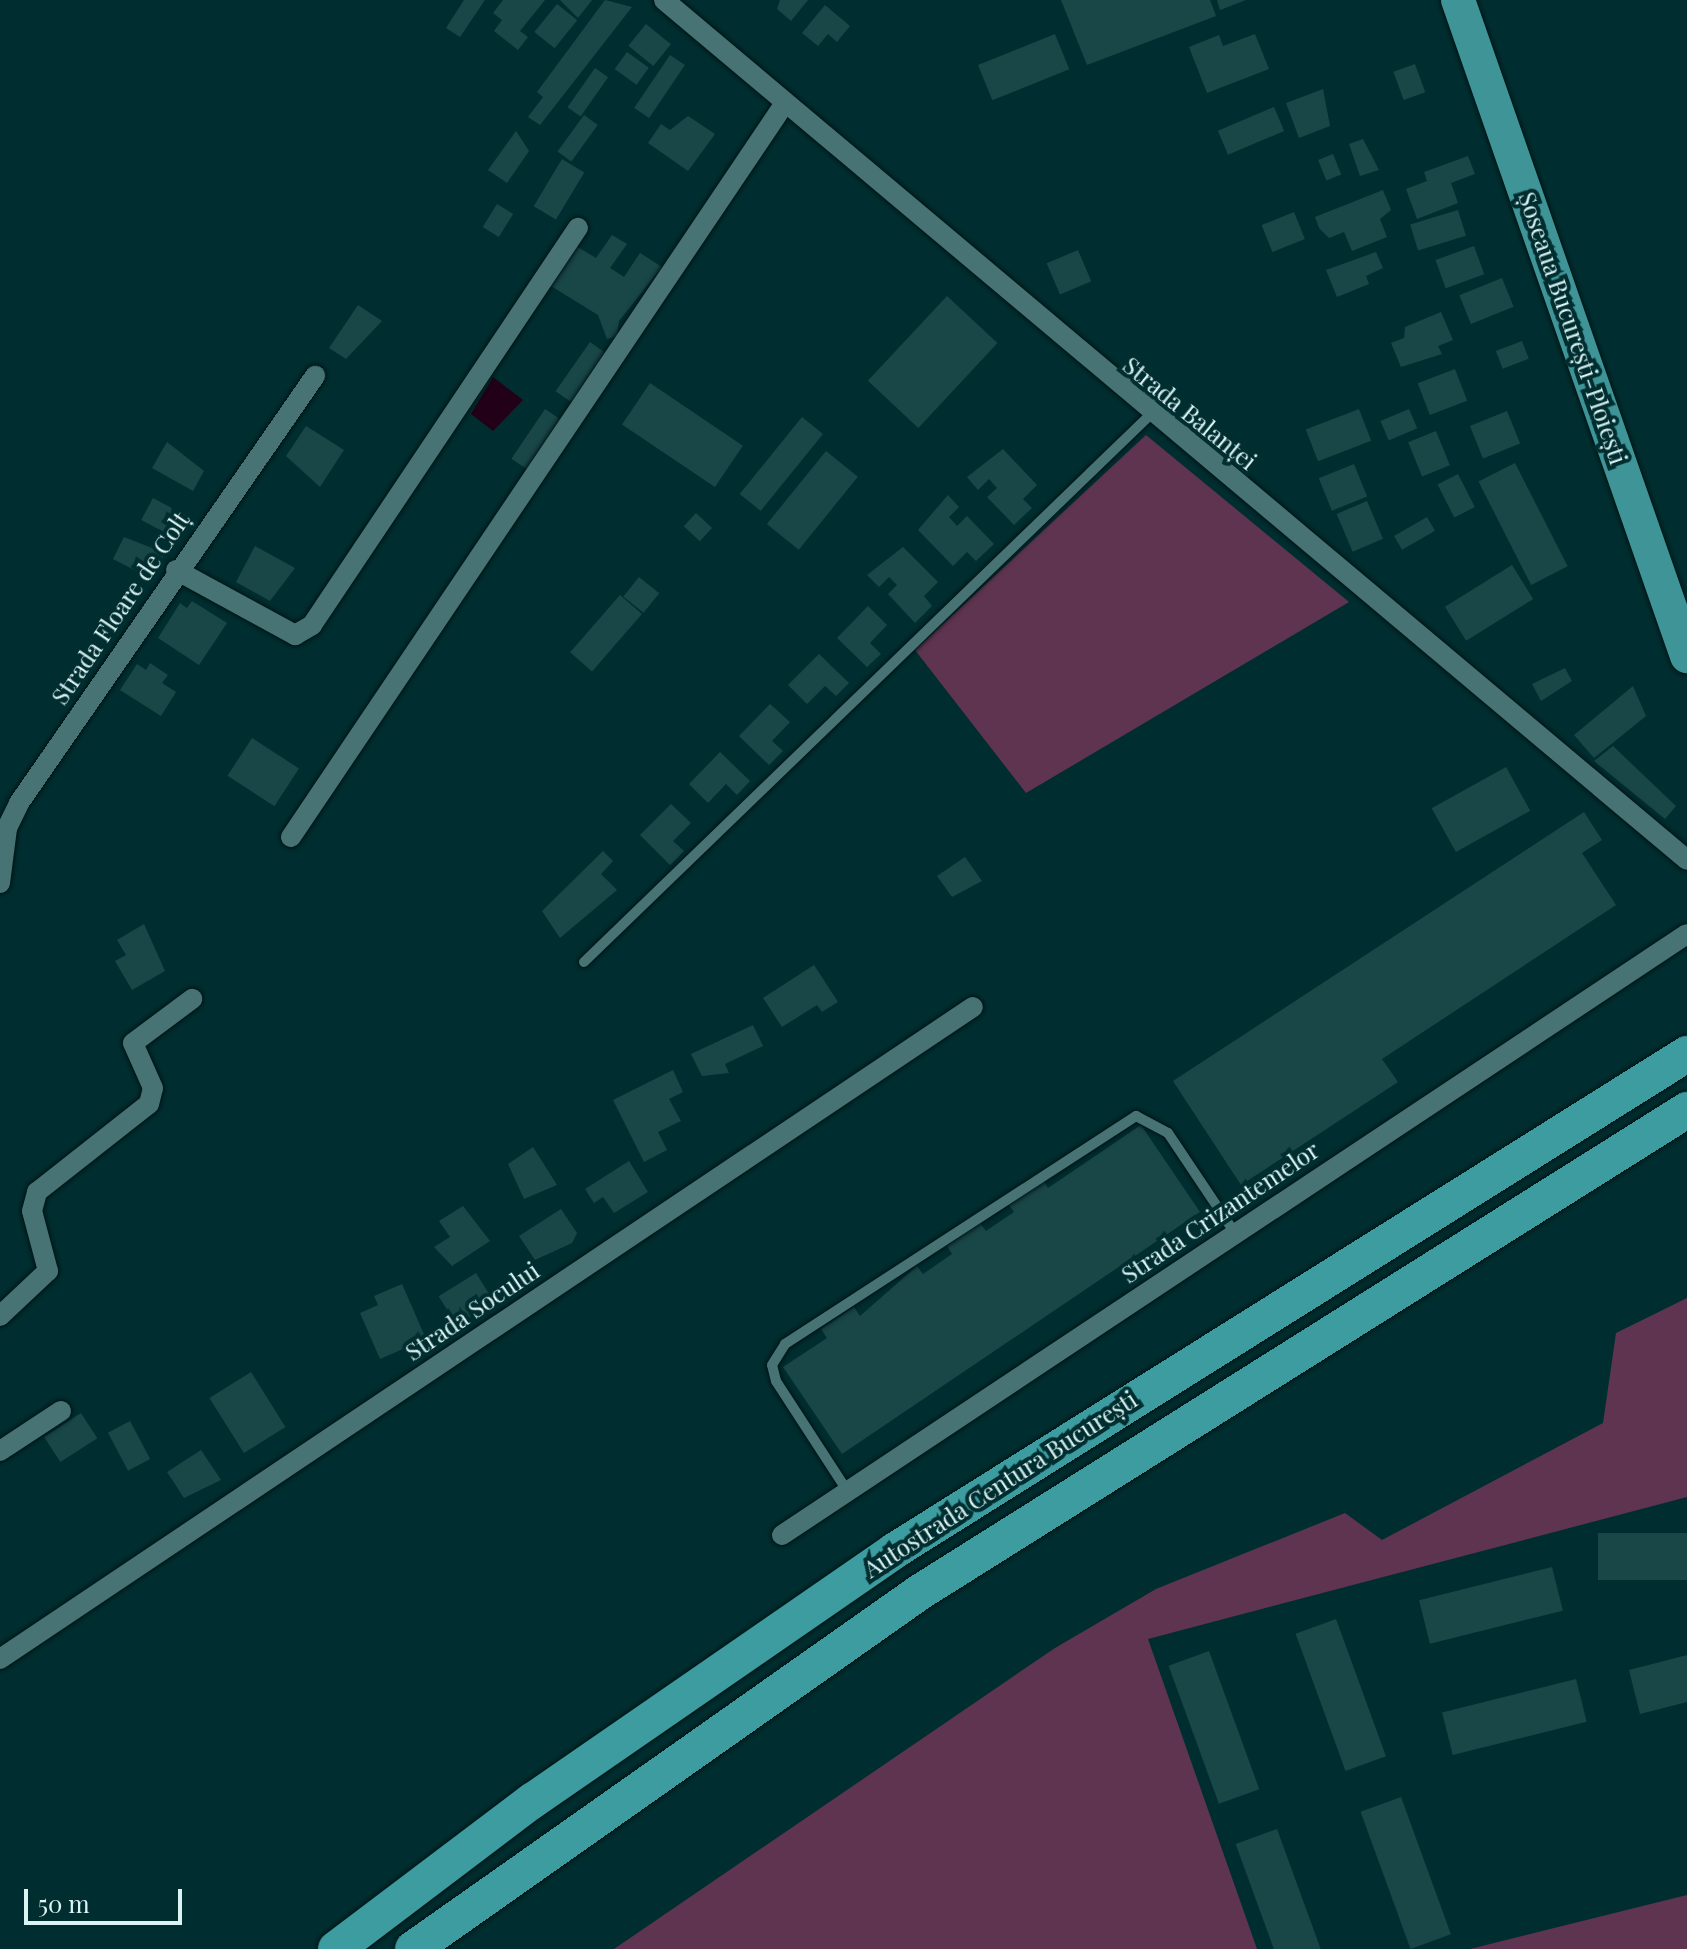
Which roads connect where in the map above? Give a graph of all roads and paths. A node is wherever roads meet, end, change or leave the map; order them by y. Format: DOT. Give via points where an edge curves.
graph roads {
  1 [pos="664,0"];
  2 [pos="1458,0"];
  3 [pos="1479,0"];
  4 [pos="785,103"];
  5 [pos="578,228"];
  6 [pos="315,376"];
  7 [pos="1150,415"];
  8 [pos="176,570"];
  9 [pos="1687,594"];
  10 [pos="1687,656"];
  11 [pos="291,837"];
  12 [pos="1687,860"];
  13 [pos="0,883"];
  14 [pos="1687,934"];
  15 [pos="584,962"];
  16 [pos="192,999"];
  17 [pos="973,1007"];
  18 [pos="1687,1054"];
  19 [pos="1684,1112"];
  20 [pos="1235,1233"];
  21 [pos="0,1316"];
  22 [pos="61,1411"];
  23 [pos="0,1451"];
  24 [pos="848,1492"];
  25 [pos="782,1535"];
  26 [pos="0,1659"];
  27 [pos="336,1949"];
  28 [pos="413,1949"];
  1 -- 4 [label="street, Strada Balanței"];
  2 -- 10 [label="highway, Șoseaua București-Ploiești"];
  3 -- 9 [label="highway, Șoseaua București-Ploiești"];
  4 -- 7 [label="street, Strada Balanței"];
  4 -- 11 [label="street"];
  5 -- 8 [label="street" via="312,625 295,635"];
  6 -- 8 [label="street, Strada Floare de Colț"];
  7 -- 12 [label="street, Strada Balanței" via="1493,692"];
  7 -- 15 [label="lane"];
  8 -- 13 [label="street, Strada Floare de Colț" via="11,818"];
  14 -- 20 [label="street, Strada Crizantemelor"];
  16 -- 21 [label="street" via="133,1043 153,1088 149,1104 37,1192 32,1211 48,1271"];
  17 -- 26 [label="street, Strada Socului"];
  18 -- 27 [label="highway, Autostrada Centura București" via="894,1551 532,1801"];
  19 -- 28 [label="highway, Autostrada Centura București" via="920,1592"];
  20 -- 24 [label="street, Strada Crizantemelor"];
  20 -- 24 [label="lane" via="1168,1133 1136,1116 785,1344 772,1365 776,1381"];
  22 -- 23 [label="street"];
  24 -- 25 [label="street, Strada Crizantemelor"];
}
